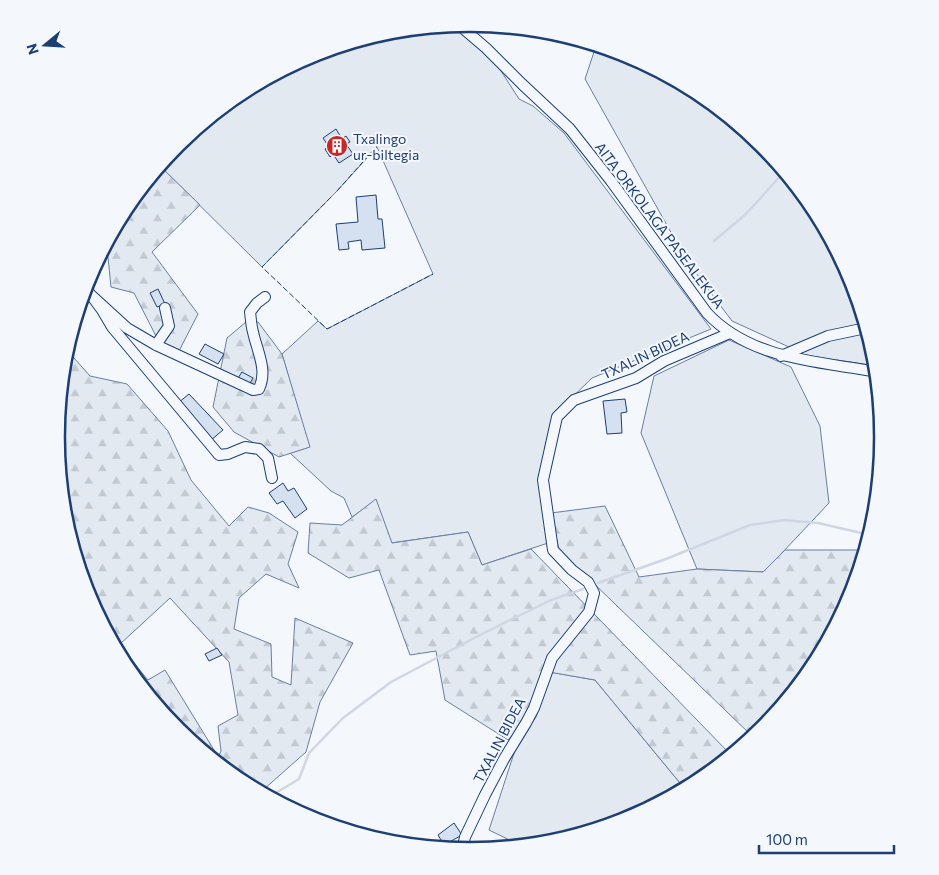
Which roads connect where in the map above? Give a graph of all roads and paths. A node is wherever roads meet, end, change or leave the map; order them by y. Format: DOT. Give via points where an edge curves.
graph roads {
  1 [pos="467,32"];
  2 [pos="92,296"];
  3 [pos="265,297"];
  4 [pos="165,308"];
  5 [pos="860,329"];
  6 [pos="730,333"];
  7 [pos="156,345"];
  8 [pos="781,356"];
  9 [pos="869,371"];
  10 [pos="272,478"];
  11 [pos="464,842"];
  1 -- 6 [label="street, AITA ORKOLAGA PASEALEKUA" via="570,129 707,313"];
  2 -- 7 [label="street" via="127,328"];
  2 -- 10 [label="street" via="112,327 219,454 245,447 259,449 268,458"];
  3 -- 7 [label="street" via="250,312 263,380 259,389 253,390"];
  4 -- 7 [label="street" via="169,326"];
  5 -- 8 [label="street" via="828,336"];
  6 -- 8 [label="street, AITA ORKOLAGA PASEALEKUA"];
  6 -- 11 [label="street, TXALIN BIDEA" via="664,361 636,378 574,400 557,417 543,480 553,550 588,582 594,593 589,612 552,658 534,708 489,787"];
  8 -- 9 [label="street, AITA ORKOLAGA PASEALEKUA"];
}
